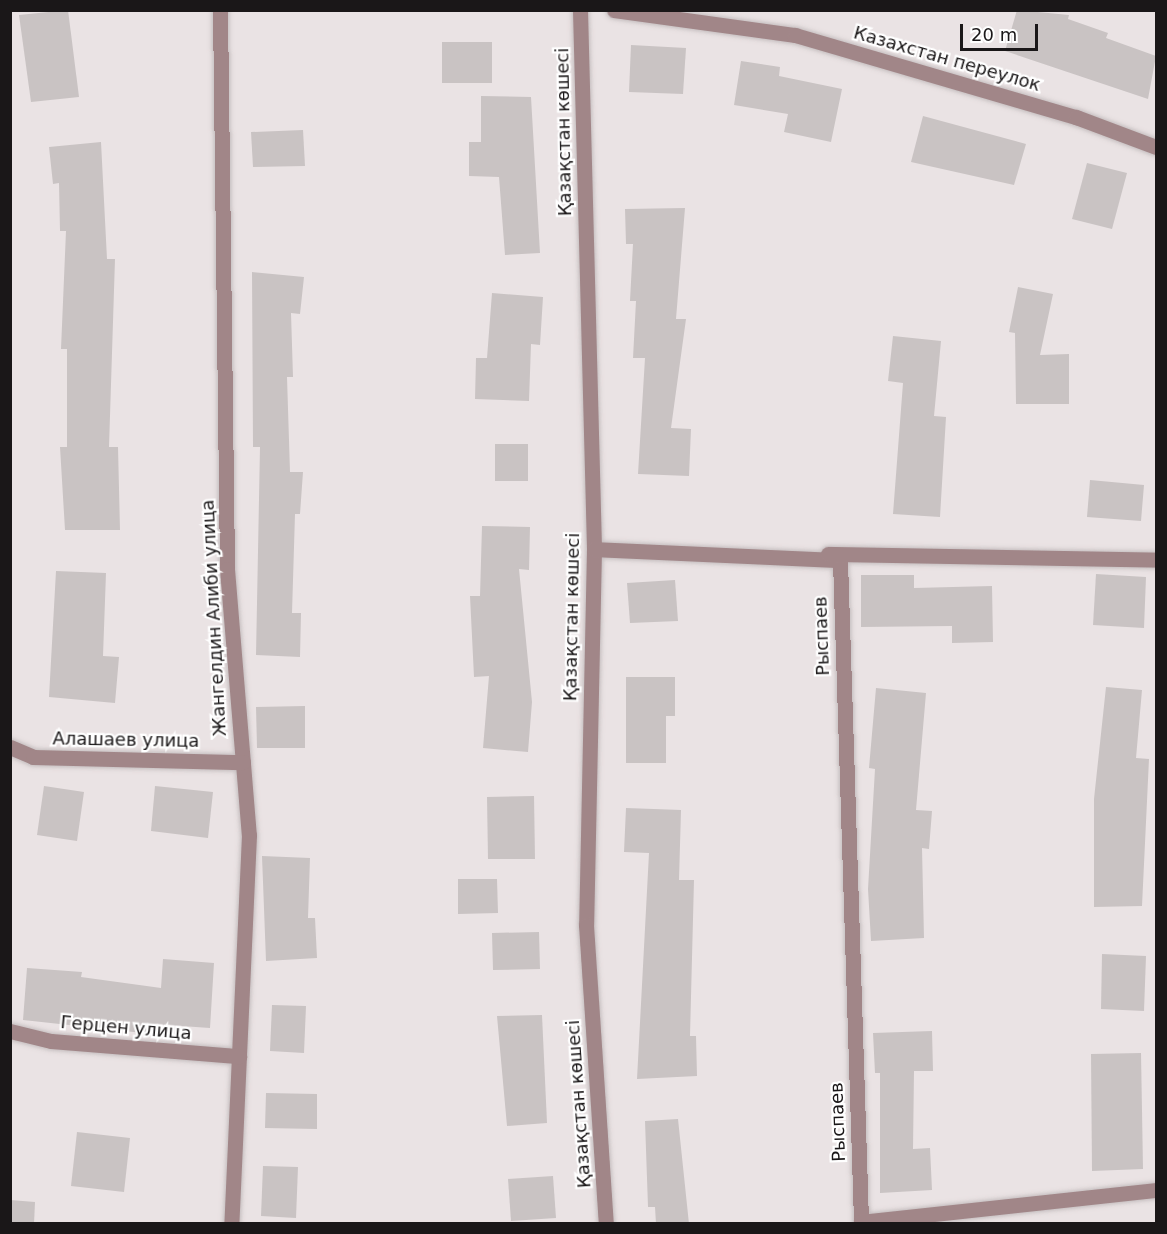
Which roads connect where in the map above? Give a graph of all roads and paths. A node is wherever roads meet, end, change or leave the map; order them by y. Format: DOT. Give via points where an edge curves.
graph roads {
  1 [pos="220,10"];
  2 [pos="580,10"];
  3 [pos="614,10"];
  4 [pos="1156,147"];
  5 [pos="594,549"];
  6 [pos="1156,560"];
  7 [pos="10,747"];
  8 [pos="243,762"];
  9 [pos="10,1031"];
  10 [pos="239,1056"];
  11 [pos="1156,1190"];
  12 [pos="231,1224"];
  13 [pos="606,1224"];
  1 -- 8 [label="street, Жангелдин Алиби улица" via="227,569"];
  2 -- 5 [label="street, Қазақстан көшесі"];
  3 -- 4 [label="street, Казахстан переулок" via="795,35 1076,117"];
  5 -- 6 [label="street"];
  5 -- 11 [label="street, Рыспаев" via="840,560 861,1222"];
  5 -- 13 [label="street, Қазақстан көшесі" via="586,925"];
  7 -- 8 [label="street, Алашаев улица" via="33,757"];
  8 -- 10 [label="street, Жангелдин Алиби улица" via="249,835"];
  9 -- 10 [label="street, Герцен улица" via="51,1041"];
  10 -- 12 [label="street, Жангелдин Алиби улица"];
}
